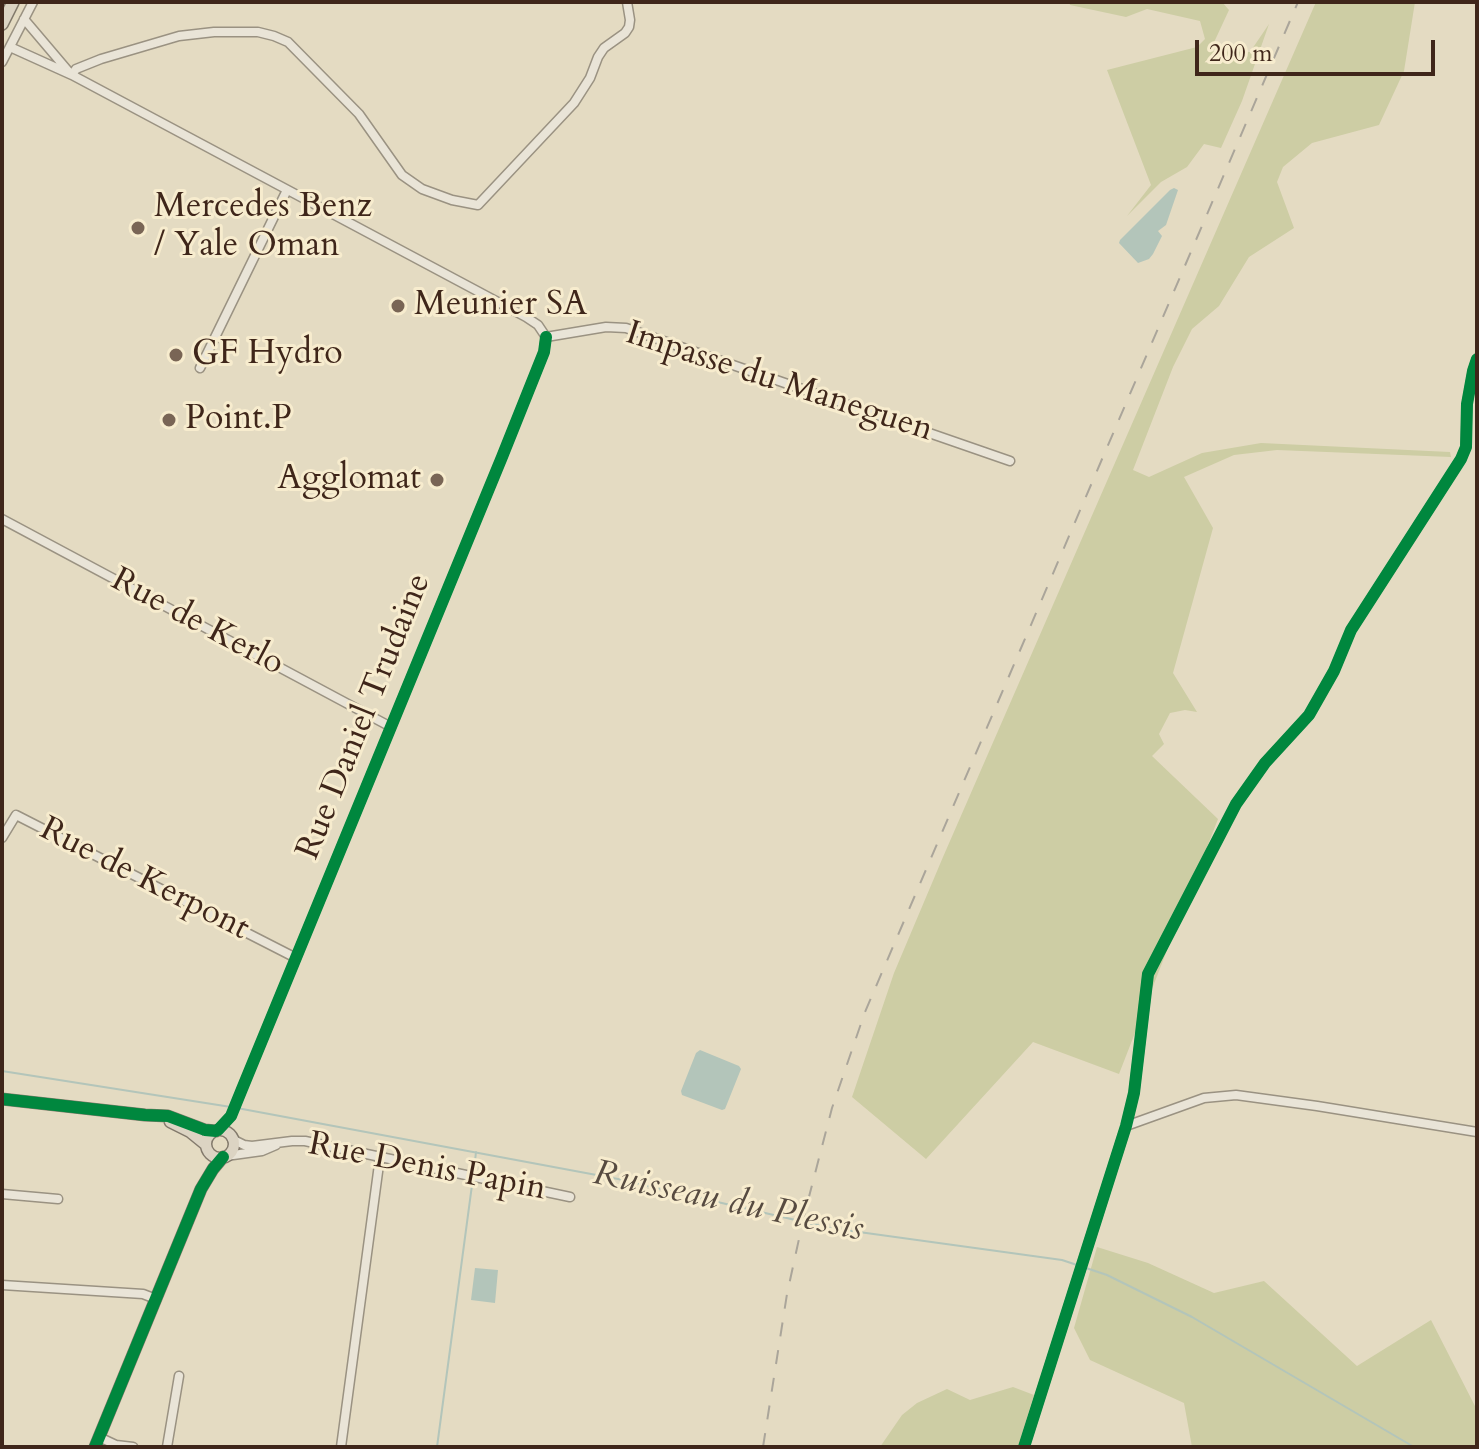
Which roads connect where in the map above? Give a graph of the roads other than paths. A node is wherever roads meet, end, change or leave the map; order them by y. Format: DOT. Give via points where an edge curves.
graph roads {
  1 [pos="13,2"];
  2 [pos="33,2"];
  3 [pos="627,2"];
  4 [pos="24,19"];
  5 [pos="2,24"];
  6 [pos="10,47"];
  7 [pos="2,62"];
  8 [pos="72,75"];
  9 [pos="287,190"];
  10 [pos="546,337"];
  11 [pos="1477,359"];
  12 [pos="200,368"];
  13 [pos="1010,461"];
  14 [pos="2,519"];
  15 [pos="391,727"];
  16 [pos="2,838"];
  17 [pos="296,958"];
  18 [pos="2,1099"];
  19 [pos="145,1115"];
  20 [pos="231,1116"];
  21 [pos="1126,1126"];
  22 [pos="217,1131"];
  23 [pos="1477,1132"];
  24 [pos="231,1137"];
  25 [pos="284,1141"];
  26 [pos="207,1147"];
  27 [pos="224,1157"];
  28 [pos="380,1157"];
  29 [pos="201,1189"];
  30 [pos="2,1194"];
  31 [pos="570,1197"];
  32 [pos="58,1199"];
  33 [pos="2,1285"];
  34 [pos="156,1299"];
  35 [pos="179,1376"];
  36 [pos="97,1442"];
  37 [pos="133,1447"];
  38 [pos="167,1447"];
  39 [pos="341,1447"];
  40 [pos="1024,1447"];
  1 -- 5 [label="highway"];
  2 -- 4 [label="street"];
  3 -- 8 [label="street" via="629,27 604,48 574,103 478,205 422,189 402,175 359,114 288,42 274,36 179,36 101,59"];
  4 -- 6 [label="street"];
  4 -- 8 [label="street"];
  6 -- 7 [label="street"];
  6 -- 8 [label="street"];
  8 -- 9 [label="street"];
  9 -- 10 [label="street" via="526,317"];
  9 -- 12 [label="street"];
  10 -- 13 [label="street, Impasse du Maneguen" via="626,328"];
  10 -- 15 [label="street, Rue Daniel Trudaine" via="534,379"];
  11 -- 21 [label="street" via="1461,459 1351,630 1309,715 1236,804 1148,974"];
  14 -- 15 [label="street, Rue de Kerlo"];
  15 -- 17 [label="street, Rue Daniel Trudaine"];
  16 -- 17 [label="street, Rue de Kerpont" via="16,815"];
  17 -- 20 [label="street, Rue Daniel Trudaine"];
  18 -- 19 [label="main road"];
  19 -- 22 [label="main road" via="168,1116"];
  19 -- 26 [label="main road" via="181,1127"];
  20 -- 22 [label="street, Rue Daniel Trudaine"];
  20 -- 24 [label="street, Rue Daniel Trudaine"];
  21 -- 23 [label="street" via="1204,1098 1236,1095"];
  21 -- 40 [label="street"];
  22 -- 24 [label="main road"];
  22 -- 26 [label="main road" via="208,1136"];
  24 -- 25 [label="street, Rue Denis Papin" via="252,1146"];
  24 -- 27 [label="main road" via="233,1147"];
  25 -- 27 [label="street, Rue Denis Papin"];
  25 -- 28 [label="street, Rue Denis Papin"];
  26 -- 27 [label="main road" via="215,1157"];
  26 -- 29 [label="main road"];
  27 -- 29 [label="main road"];
  28 -- 31 [label="street, Rue Denis Papin"];
  28 -- 39 [label="street"];
  29 -- 34 [label="main road"];
  30 -- 32 [label="street"];
  33 -- 34 [label="street"];
  34 -- 36 [label="main road"];
  35 -- 38 [label="street"];
  36 -- 37 [label="street"];
}
